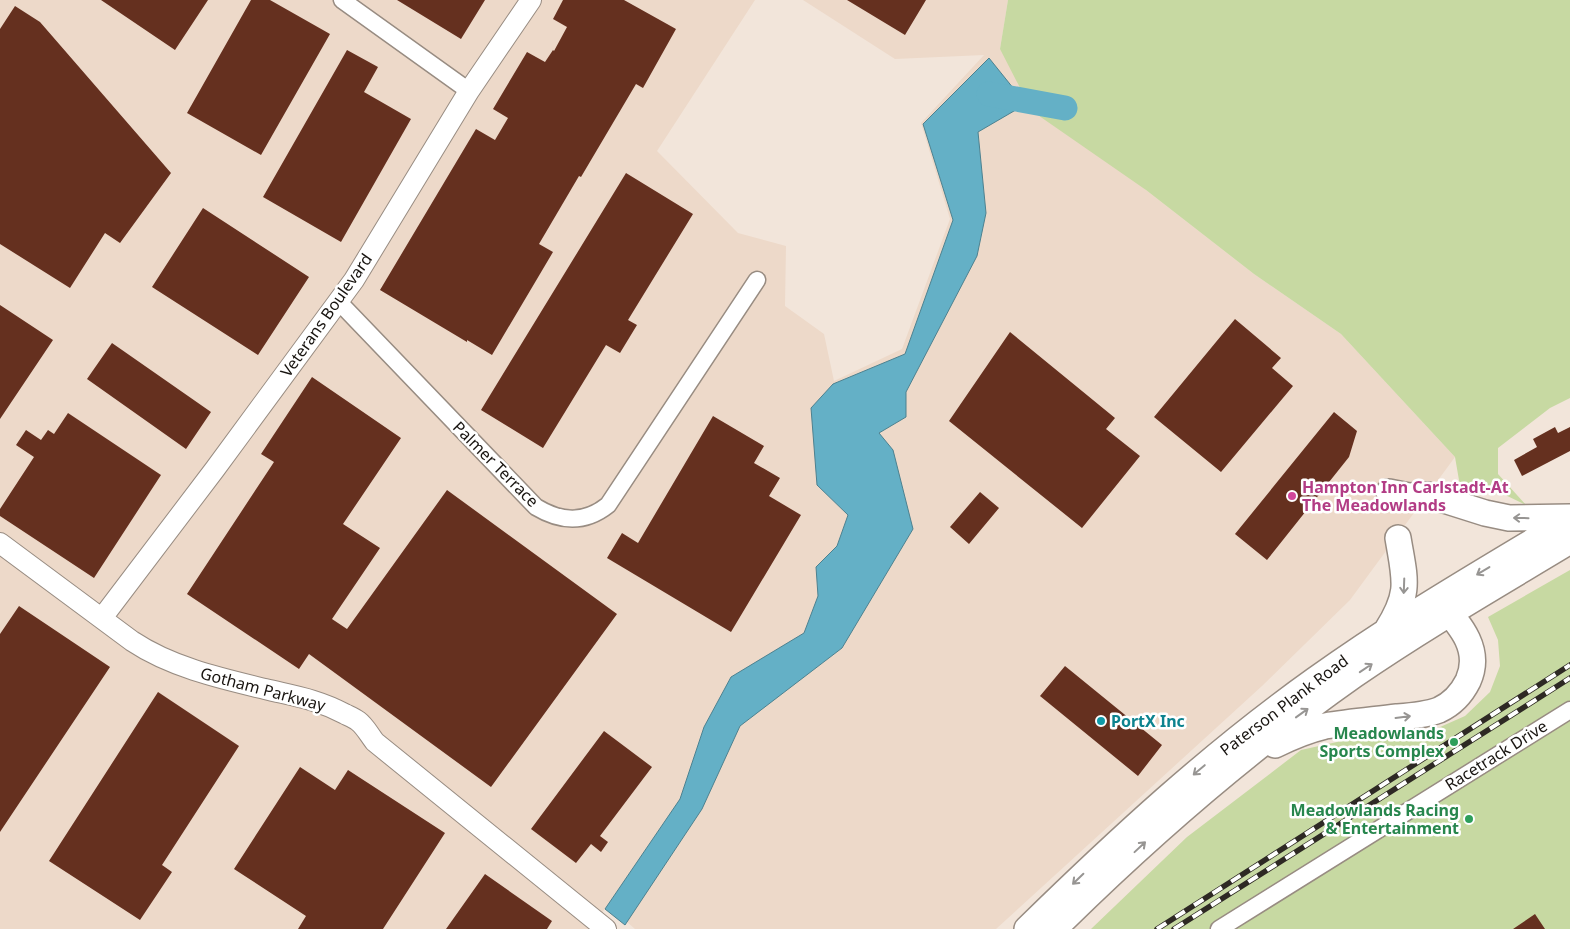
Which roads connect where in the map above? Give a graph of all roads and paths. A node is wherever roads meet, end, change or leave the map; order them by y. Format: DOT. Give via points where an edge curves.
graph roads {
  1 [pos="342,0"];
  2 [pos="531,0"];
  3 [pos="469,91"];
  4 [pos="757,280"];
  5 [pos="338,301"];
  6 [pos="1388,492"];
  7 [pos="1570,518"];
  8 [pos="1398,538"];
  9 [pos="1570,541"];
  10 [pos="0,542"];
  11 [pos="1443,606"];
  12 [pos="102,618"];
  13 [pos="1386,631"];
  14 [pos="1570,710"];
  15 [pos="1236,764"];
  16 [pos="606,929"];
  17 [pos="1027,929"];
  18 [pos="1054,929"];
  19 [pos="1219,929"];
  1 -- 3 [label="street"];
  2 -- 3 [label="street, Veterans Boulevard"];
  3 -- 5 [label="street, Veterans Boulevard"];
  4 -- 5 [label="street, Palmer Terrace" via="608,505 576,519 561,518 536,507"];
  5 -- 12 [label="street, Veterans Boulevard"];
  7 -- 6 [label="main road, one-way" via="1509,518 1428,496"];
  7 -- 11 [label="main road, Paterson Plank Road, one-way"];
  8 -- 13 [label="main road, one-way" via="1404,592 1398,612"];
  9 -- 11 [label="main road"];
  10 -- 12 [label="street, Gotham Parkway"];
  11 -- 13 [label="main road, Paterson Plank Road"];
  15 -- 11 [label="main road, Paterson Plank Road, one-way" via="1396,647"];
  15 -- 11 [label="main road, one-way" via="1311,730 1418,715 1448,705 1462,692 1473,662 1467,638"];
  12 -- 16 [label="street, Gotham Parkway" via="168,662 314,700 359,721 375,742"];
  13 -- 17 [label="main road, Paterson Plank Road, one-way" via="1284,702 1202,768 1134,826"];
  14 -- 19 [label="street, Racetrack Drive"];
  18 -- 15 [label="main road, Paterson Plank Road, one-way" via="1160,828"];
}
